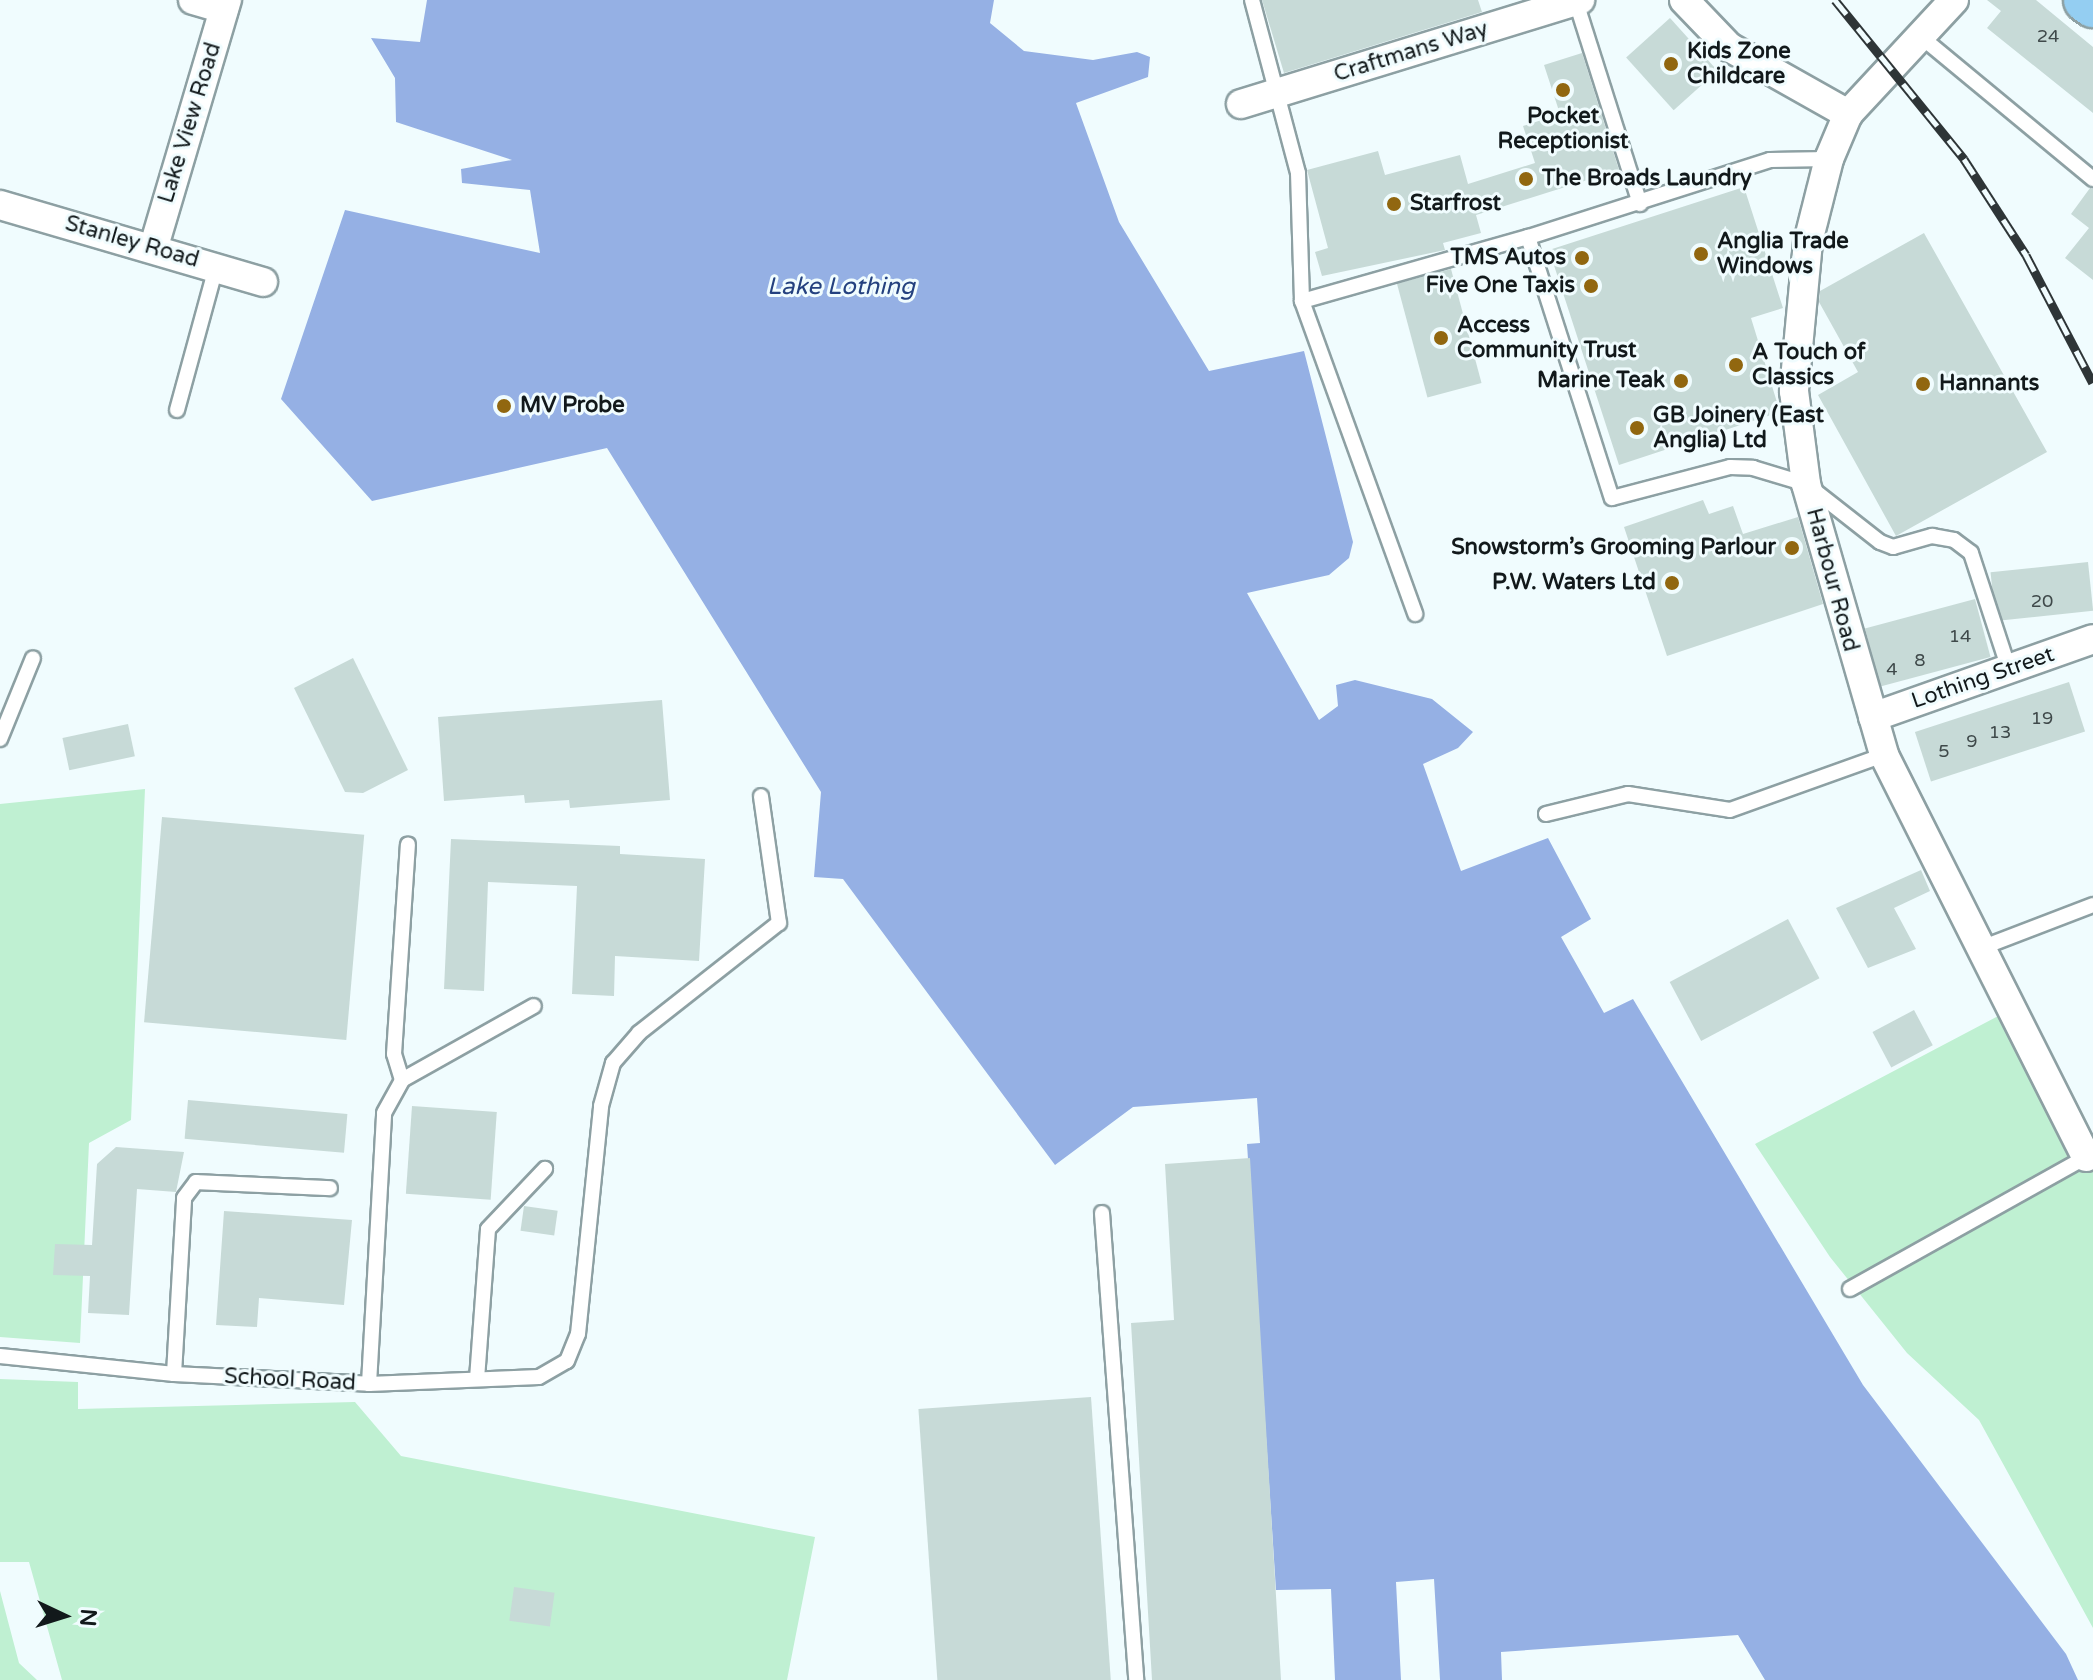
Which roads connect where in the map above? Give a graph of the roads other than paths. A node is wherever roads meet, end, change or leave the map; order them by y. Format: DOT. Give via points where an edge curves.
graph roads {
  1 [pos="193,0"];
  2 [pos="1252,0"];
  3 [pos="1684,0"];
  4 [pos="1954,0"];
  5 [pos="2086,0"];
  6 [pos="1578,1"];
  7 [pos="226,4"];
  8 [pos="2093,5"];
  9 [pos="1919,35"];
  10 [pos="1279,92"];
  11 [pos="1241,104"];
  12 [pos="1848,114"];
  13 [pos="1829,159"];
  14 [pos="2093,179"];
  15 [pos="1640,204"];
  16 [pos="0,205"];
  17 [pos="1528,237"];
  18 [pos="154,246"];
  19 [pos="216,267"];
  20 [pos="263,282"];
  21 [pos="1302,301"];
  22 [pos="177,410"];
  23 [pos="1806,484"];
  24 [pos="1415,614"];
  25 [pos="2093,639"];
  26 [pos="33,658"];
  27 [pos="2009,669"];
  28 [pos="1873,717"];
  29 [pos="0,739"];
  30 [pos="1884,755"];
  31 [pos="761,796"];
  32 [pos="1546,814"];
  33 [pos="408,844"];
  34 [pos="2093,905"];
  35 [pos="1981,948"];
  36 [pos="534,1006"];
  37 [pos="402,1080"];
  38 [pos="2086,1157"];
  39 [pos="545,1169"];
  40 [pos="330,1188"];
  41 [pos="1102,1213"];
  42 [pos="1850,1289"];
  43 [pos="0,1356"];
  44 [pos="174,1374"];
  45 [pos="477,1379"];
  46 [pos="369,1384"];
  47 [pos="1136,1680"];
  1 -- 7 [label="street"];
  2 -- 10 [label="lane"];
  3 -- 12 [label="street" via="1729,47"];
  4 -- 9 [label="street, Harbour Road"];
  5 -- 8 [label="highway"];
  6 -- 10 [label="street, Craftmans Way"];
  6 -- 15 [label="lane"];
  7 -- 18 [label="street, Lake View Road"];
  9 -- 12 [label="street, Harbour Road"];
  9 -- 14 [label="lane"];
  10 -- 11 [label="street, Craftmans Way"];
  10 -- 21 [label="lane" via="1298,173"];
  12 -- 13 [label="street, Harbour Road"];
  13 -- 15 [label="lane" via="1770,160"];
  13 -- 23 [label="street, Harbour Road" via="1808,242 1798,318 1794,391"];
  15 -- 17 [label="lane"];
  16 -- 18 [label="street, Stanley Road"];
  17 -- 21 [label="lane"];
  17 -- 23 [label="lane" via="1612,498 1730,467"];
  18 -- 19 [label="street, Stanley Road"];
  19 -- 20 [label="street, Stanley Road"];
  19 -- 22 [label="lane"];
  21 -- 24 [label="lane"];
  23 -- 27 [label="lane" via="1880,542 1893,547 1944,536 1963,545"];
  23 -- 28 [label="street, Harbour Road"];
  25 -- 27 [label="street, Lothing Street"];
  26 -- 29 [label="lane"];
  27 -- 28 [label="street, Lothing Street"];
  28 -- 30 [label="street, Harbour Road"];
  30 -- 32 [label="lane" via="1730,810 1628,794"];
  30 -- 35 [label="street, Harbour Road"];
  31 -- 45 [label="lane" via="779,923 639,1033 613,1063 601,1106 578,1334 567,1361 539,1377"];
  33 -- 37 [label="lane" via="394,1054"];
  34 -- 35 [label="lane"];
  35 -- 38 [label="street, Harbour Road"];
  36 -- 37 [label="lane"];
  37 -- 46 [label="lane, School Road" via="384,1113"];
  38 -- 42 [label="lane"];
  39 -- 45 [label="lane" via="488,1229"];
  40 -- 44 [label="lane" via="196,1182 184,1198"];
  41 -- 47 [label="lane"];
  43 -- 44 [label="lane, School Road"];
  44 -- 46 [label="lane, School Road"];
  45 -- 46 [label="lane"];
}
